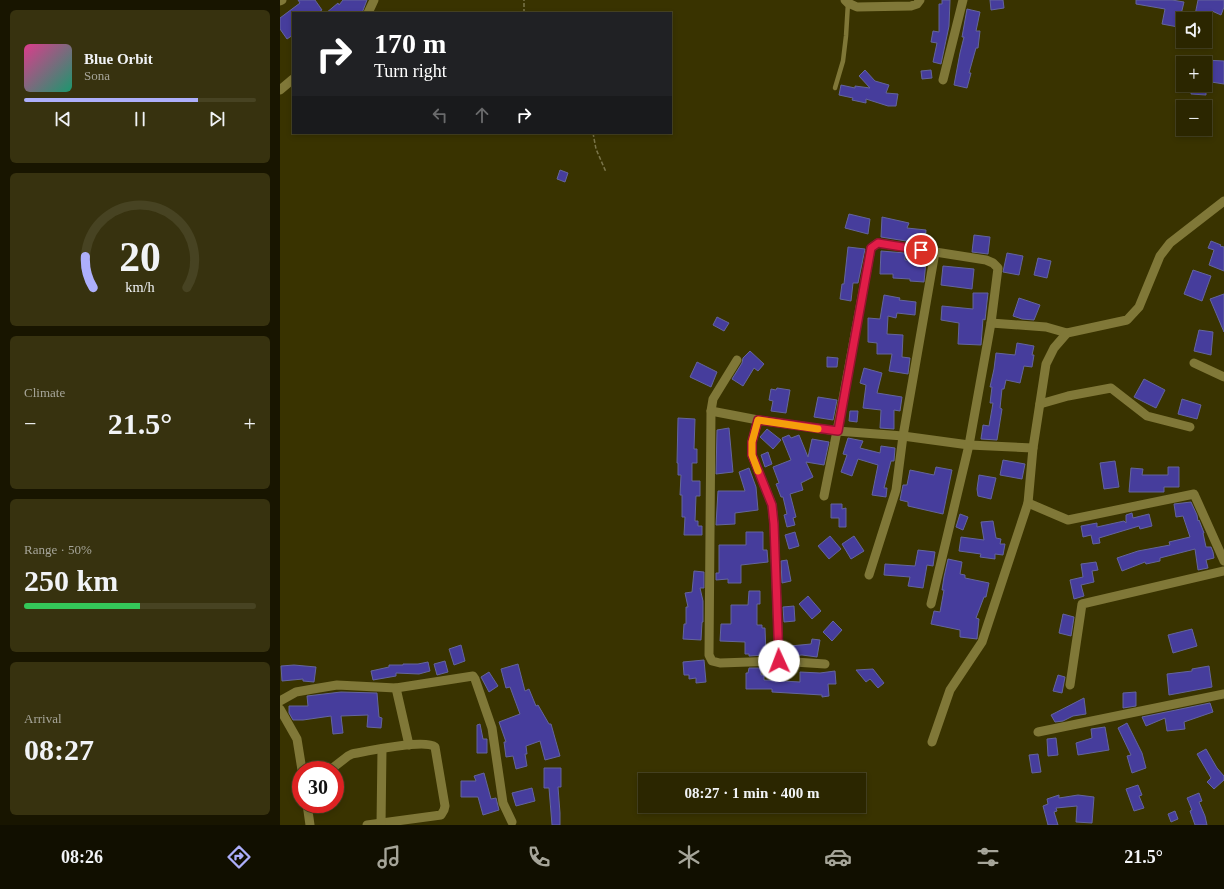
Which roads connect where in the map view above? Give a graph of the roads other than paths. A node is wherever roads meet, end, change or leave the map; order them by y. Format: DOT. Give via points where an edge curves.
graph roads {
  1 [pos="374,0"];
  2 [pos="920,0"];
  3 [pos="963,0"];
  4 [pos="847,2"];
  5 [pos="368,12"];
  6 [pos="292,80"];
  7 [pos="943,80"];
  8 [pos="835,88"];
  9 [pos="280,90"];
  10 [pos="1224,201"];
  11 [pos="935,252"];
  12 [pos="991,322"];
  13 [pos="1067,333"];
  14 [pos="736,360"];
  15 [pos="1194,363"];
  16 [pos="1224,377"];
  17 [pos="1040,404"];
  18 [pos="711,410"];
  19 [pos="758,420"];
  20 [pos="1190,427"];
  21 [pos="838,431"];
  22 [pos="903,436"];
  23 [pos="969,445"];
  24 [pos="1033,448"];
  25 [pos="824,496"];
  26 [pos="1028,504"];
  27 [pos="1224,561"];
  28 [pos="1224,571"];
  29 [pos="869,575"];
  30 [pos="931,604"];
  31 [pos="779,661"];
  32 [pos="825,664"];
  33 [pos="1070,685"];
  34 [pos="396,688"];
  35 [pos="1224,694"];
  36 [pos="280,701"];
  37 [pos="280,709"];
  38 [pos="1038,732"];
  39 [pos="932,742"];
  40 [pos="409,745"];
  41 [pos="382,749"];
  42 [pos="301,761"];
  43 [pos="342,761"];
  44 [pos="308,813"];
  45 [pos="512,822"];
  46 [pos="380,824"];
  47 [pos="310,825"];
  48 [pos="367,825"];
  1 -- 5 [label="street"];
  2 -- 4 [label="street" via="911,6 857,7"];
  3 -- 7 [label="street"];
  4 -- 8 [label="lane" via="843,61"];
  6 -- 9 [label="street"];
  10 -- 13 [label="street" via="1170,243 1160,256 1139,307 1127,320"];
  11 -- 12 [label="street" via="986,260 998,268"];
  11 -- 21 [label="street" via="878,243 871,248"];
  11 -- 22 [label="street"];
  12 -- 13 [label="street" via="1046,327"];
  12 -- 23 [label="street"];
  13 -- 17 [label="street" via="1054,348 1046,364"];
  14 -- 18 [label="street" via="713,399"];
  15 -- 16 [label="street"];
  17 -- 20 [label="street" via="1111,388 1148,416"];
  17 -- 24 [label="street"];
  18 -- 19 [label="street"];
  18 -- 31 [label="street" via="709,655 712,661 720,663"];
  19 -- 21 [label="street"];
  19 -- 31 [label="street" via="752,442 752,455 772,505"];
  21 -- 22 [label="street"];
  21 -- 25 [label="street"];
  22 -- 23 [label="street"];
  22 -- 29 [label="street" via="896,490"];
  23 -- 24 [label="street"];
  23 -- 30 [label="street"];
  24 -- 26 [label="street"];
  26 -- 27 [label="street" via="1068,520 1194,494"];
  26 -- 39 [label="street" via="982,642 950,690"];
  28 -- 33 [label="street" via="1082,604"];
  31 -- 32 [label="street"];
  34 -- 36 [label="street" via="337,685 296,692"];
  34 -- 40 [label="street"];
  34 -- 45 [label="street" via="472,676 475,679 492,728 503,803"];
  35 -- 38 [label="street"];
  37 -- 42 [label="street" via="297,739"];
  40 -- 41 [label="street"];
  40 -- 46 [label="street" via="428,744 435,748 444,810 441,815"];
  41 -- 43 [label="street" via="348,756"];
  41 -- 46 [label="street"];
  44 -- 47 [label="street"];
  46 -- 48 [label="street"];
}
